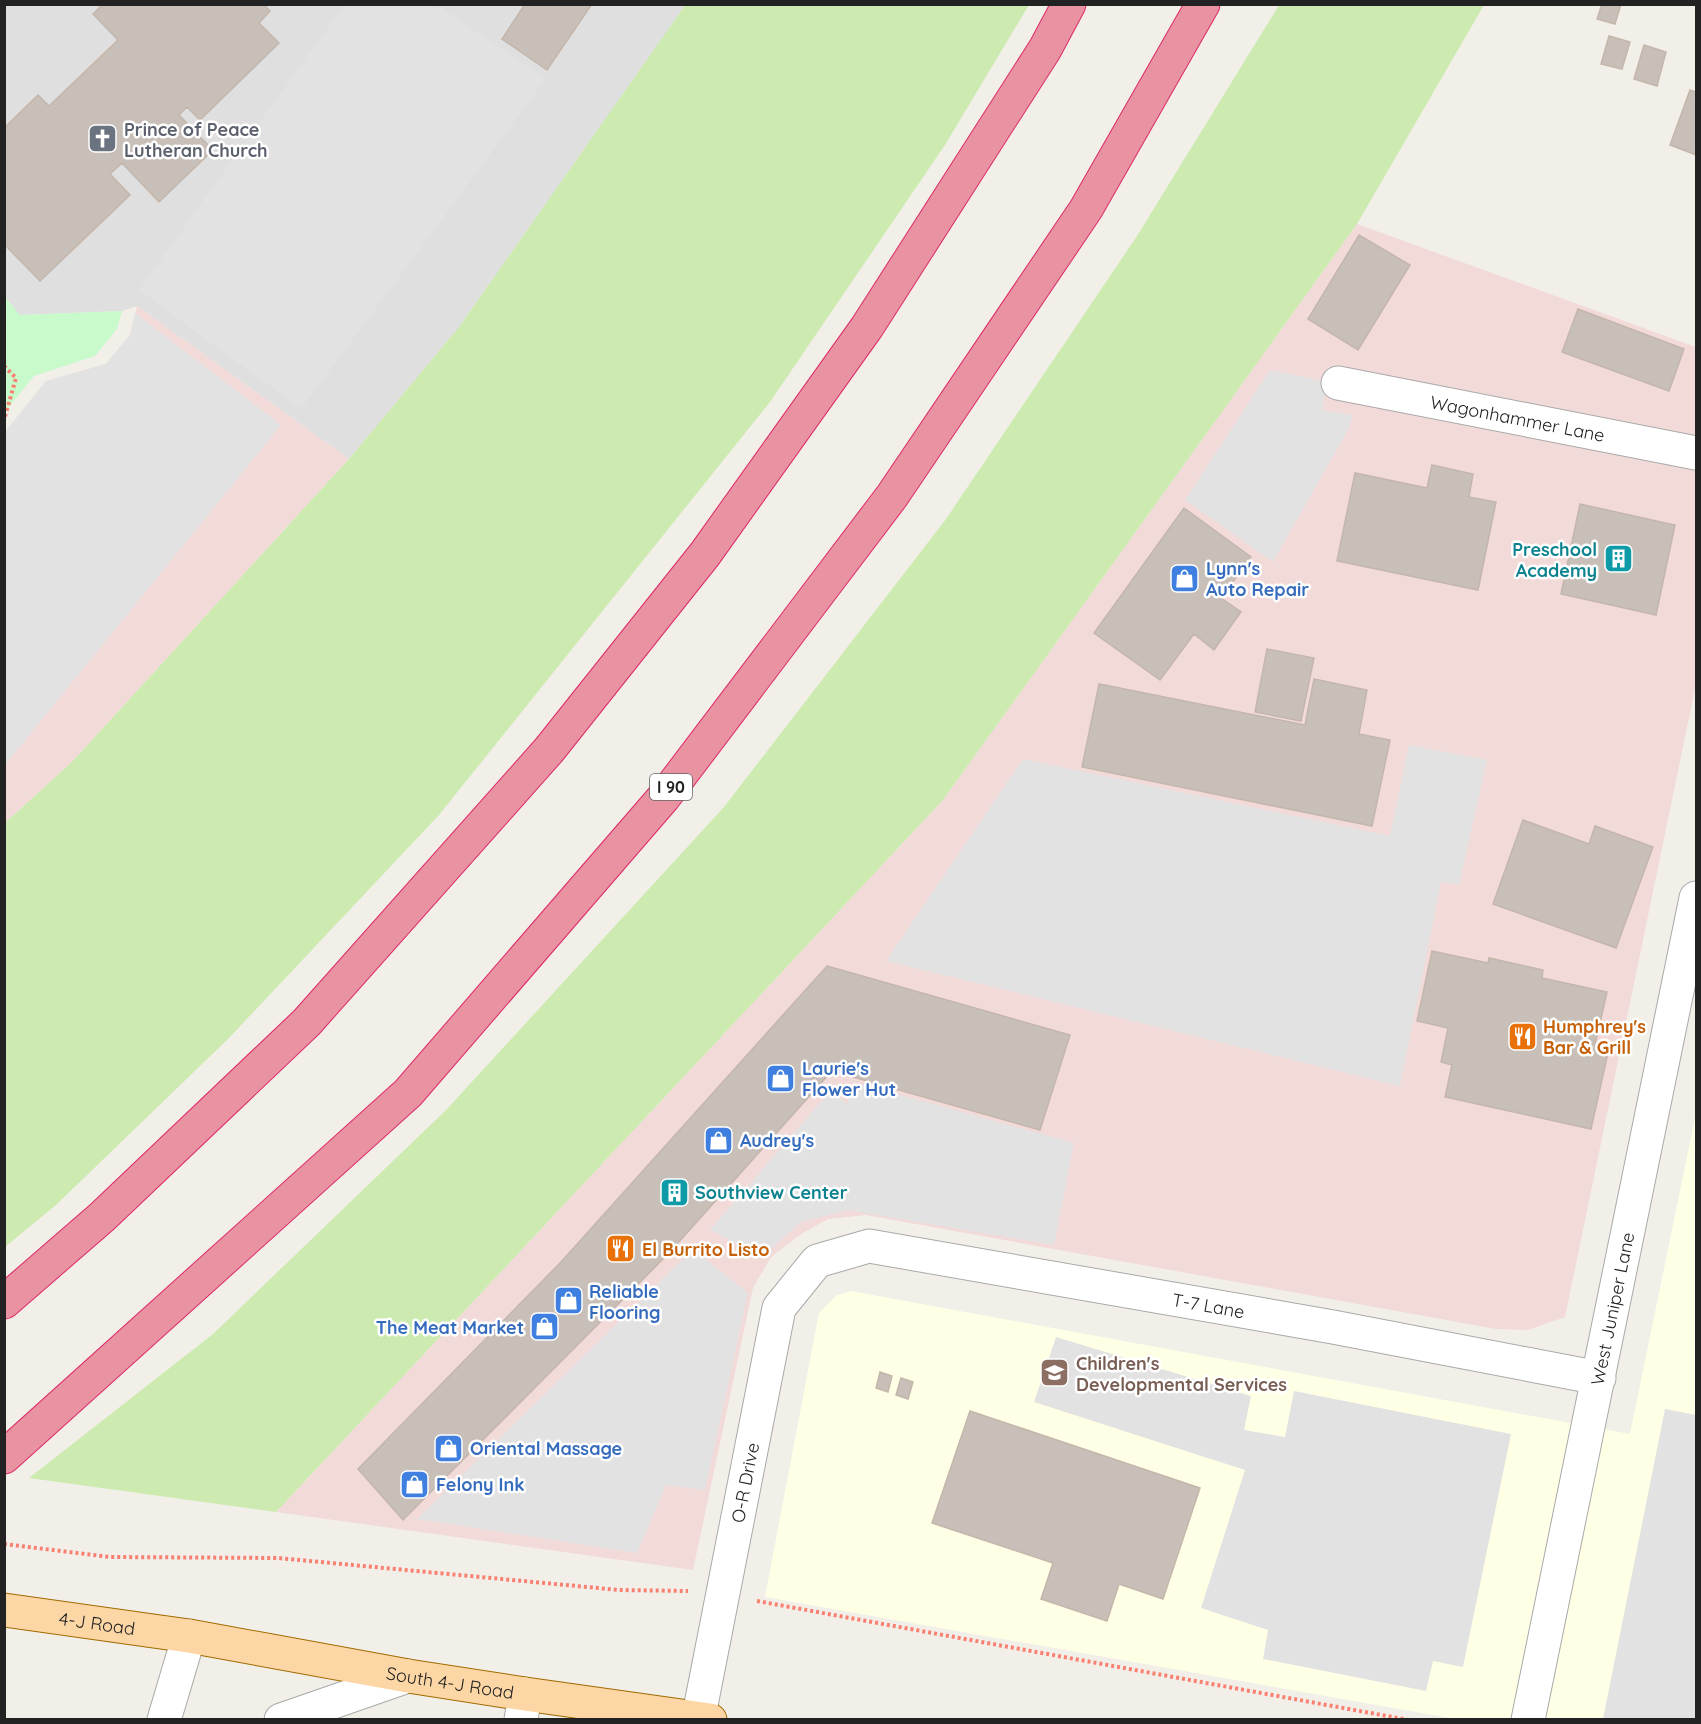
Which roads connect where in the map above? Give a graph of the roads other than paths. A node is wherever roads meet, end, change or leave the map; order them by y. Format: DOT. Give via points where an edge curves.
graph roads {
  1 [pos="1069,4"];
  2 [pos="1203,4"];
  3 [pos="1338,383"];
  4 [pos="1696,453"];
  5 [pos="1696,898"];
  6 [pos="817,1261"];
  7 [pos="4,1302"];
  8 [pos="1599,1378"];
  9 [pos="4,1457"];
  10 [pos="4,1610"];
  11 [pos="189,1636"];
  12 [pos="408,1676"];
  13 [pos="523,1707"];
  14 [pos="164,1719"];
  15 [pos="281,1719"];
  16 [pos="702,1719"];
  17 [pos="1528,1719"];
  1 -- 7 [label="highway" via="1039,59 867,327 705,554 549,750 308,1022 102,1216"];
  2 -- 9 [label="highway, I 90" via="1086,209 892,496 664,797 408,1093"];
  3 -- 4 [label="street, Wagonhammer Lane"];
  5 -- 8 [label="street, West Juniper Lane"];
  6 -- 8 [label="street, T-7 Lane" via="869,1246 1333,1326"];
  6 -- 16 [label="street, O-R Drive" via="779,1308"];
  8 -- 17 [label="street, West Juniper Lane"];
  10 -- 11 [label="main road, 4-J Road"];
  11 -- 12 [label="main road, South 4-J Road"];
  11 -- 14 [label="street"];
  12 -- 13 [label="main road, South 4-J Road"];
  12 -- 15 [label="street"];
  13 -- 16 [label="main road, South 4-J Road"];
}
